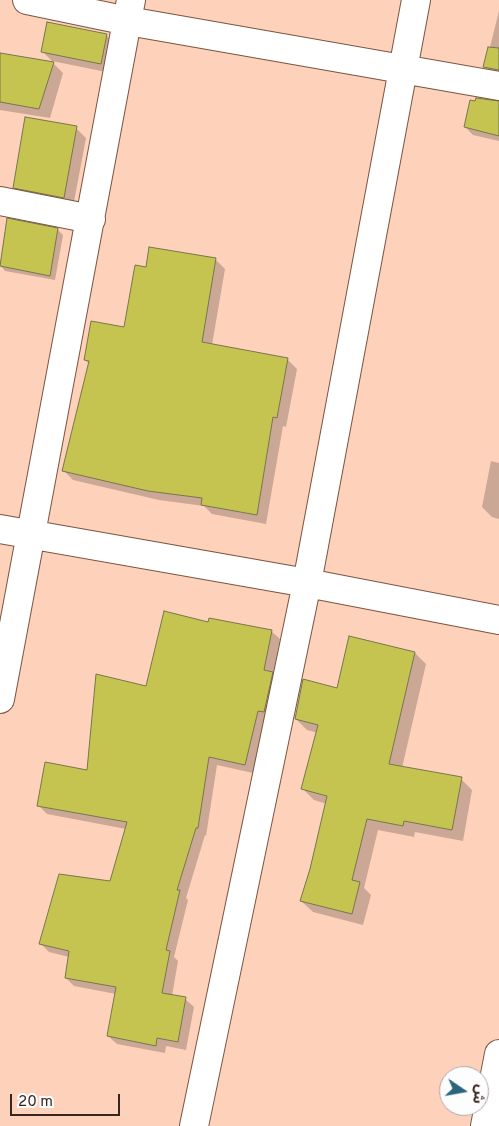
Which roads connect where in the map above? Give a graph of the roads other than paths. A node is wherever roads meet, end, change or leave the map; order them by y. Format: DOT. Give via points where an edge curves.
graph roads {
  1 [pos="27,0"];
  2 [pos="416,0"];
  3 [pos="129,11"];
  4 [pos="404,68"];
  5 [pos="499,86"];
  6 [pos="0,201"];
  7 [pos="91,219"];
  8 [pos="0,529"];
  9 [pos="31,535"];
  10 [pos="307,583"];
  11 [pos="499,620"];
  12 [pos="0,700"];
  13 [pos="499,1054"];
  14 [pos="194,1126"];
  15 [pos="485,1126"];
  1 -- 3 [label="street"];
  2 -- 4 [label="street"];
  3 -- 4 [label="street"];
  3 -- 7 [label="street"];
  4 -- 5 [label="street"];
  4 -- 10 [label="street"];
  6 -- 7 [label="street"];
  7 -- 9 [label="street"];
  8 -- 9 [label="street"];
  9 -- 10 [label="street"];
  9 -- 12 [label="street"];
  10 -- 11 [label="street"];
  10 -- 14 [label="street"];
  13 -- 15 [label="street"];
}
